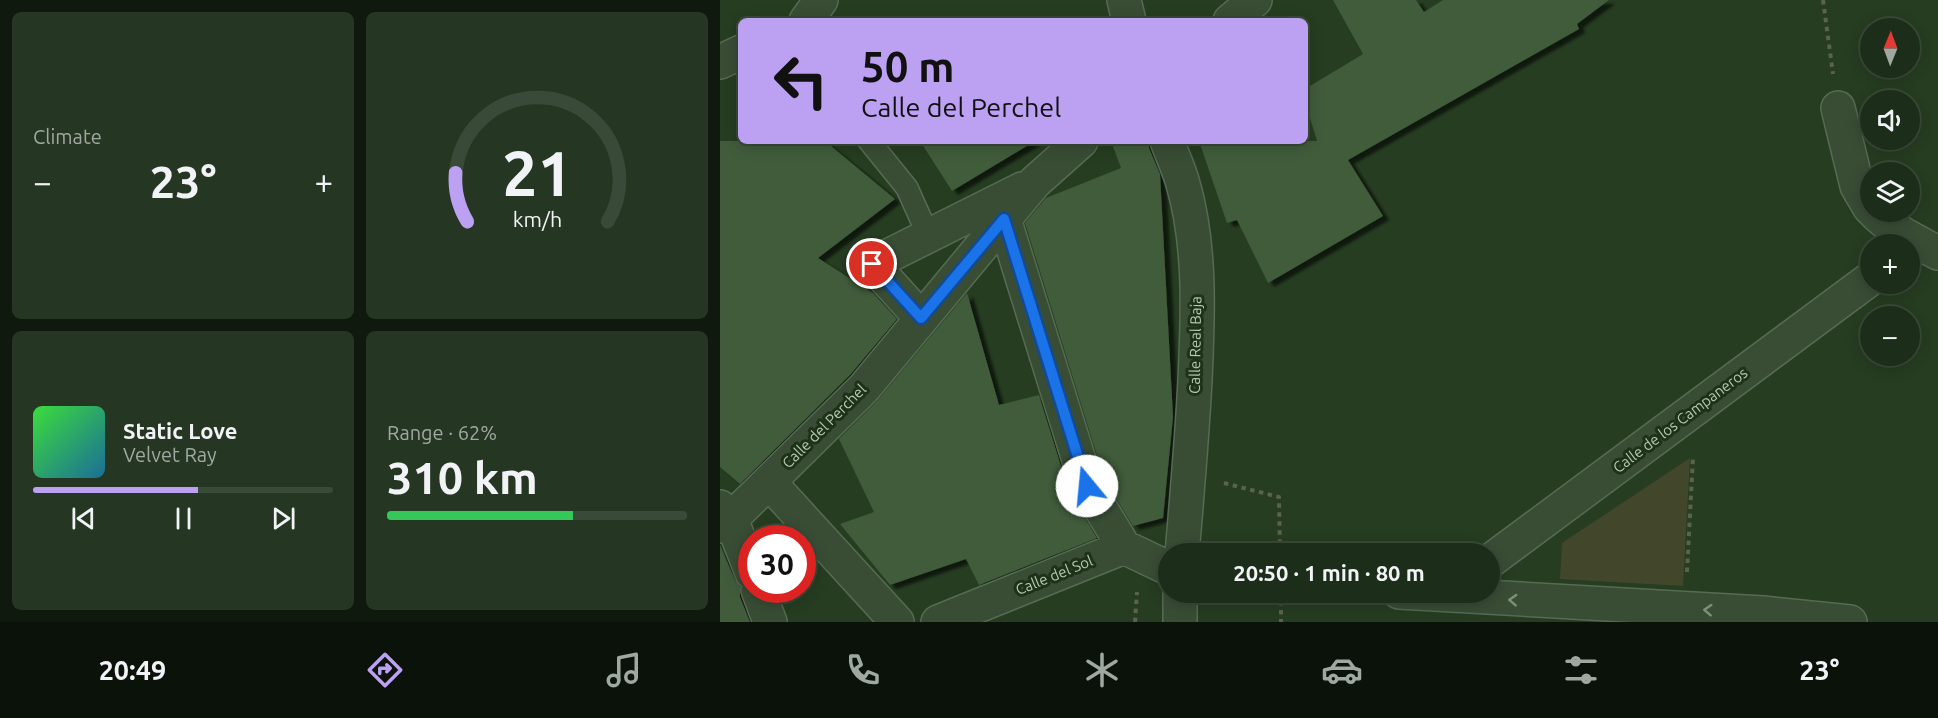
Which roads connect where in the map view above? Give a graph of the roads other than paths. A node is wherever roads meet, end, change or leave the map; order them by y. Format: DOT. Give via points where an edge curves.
graph roads {
  1 [pos="821,0"];
  2 [pos="1124,0"];
  3 [pos="1256,0"];
  4 [pos="808,18"];
  5 [pos="1129,18"];
  6 [pos="1234,18"];
  7 [pos="738,53"];
  8 [pos="720,62"];
  9 [pos="1838,108"];
  10 [pos="871,144"];
  11 [pos="1078,144"];
  12 [pos="1168,144"];
  13 [pos="1035,182"];
  14 [pos="1860,191"];
  15 [pos="1004,219"];
  16 [pos="1886,222"];
  17 [pos="928,235"];
  18 [pos="1922,248"];
  19 [pos="1860,286"];
  20 [pos="921,318"];
  21 [pos="769,482"];
  22 [pos="724,517"];
  23 [pos="1183,543"];
  24 [pos="738,545"];
  25 [pos="1124,547"];
  26 [pos="1500,554"];
  27 [pos="1158,563"];
  28 [pos="1500,597"];
  29 [pos="763,603"];
  30 [pos="1180,603"];
  31 [pos="770,622"];
  32 [pos="897,622"];
  33 [pos="938,622"];
  34 [pos="1180,622"];
  35 [pos="1850,622"];
  1 -- 4 [label="street"];
  2 -- 5 [label="street"];
  3 -- 6 [label="street"];
  7 -- 8 [label="street"];
  9 -- 14 [label="street"];
  10 -- 17 [label="lane" via="908,188"];
  11 -- 13 [label="street, Calle del Perchel"];
  12 -- 23 [label="street, Calle Real Baja" via="1189,211 1197,295 1191,458"];
  13 -- 15 [label="street, Calle del Perchel"];
  13 -- 17 [label="street, Calle del Perchel"];
  15 -- 20 [label="street, Calle del Perchel"];
  15 -- 25 [label="street" via="1087,486"];
  16 -- 18 [label="street"];
  17 -- 20 [label="street, Calle del Perchel" via="872,264"];
  19 -- 26 [label="street, Calle de los Campaneros"];
  20 -- 21 [label="street, Calle del Perchel" via="864,388"];
  21 -- 22 [label="street, Calle del Perchel"];
  21 -- 32 [label="street"];
  22 -- 24 [label="street"];
  25 -- 27 [label="street"];
  25 -- 33 [label="street, Calle del Sol"];
  35 -- 28 [label="street, one-way"];
  29 -- 31 [label="street"];
  30 -- 34 [label="street"];
}
